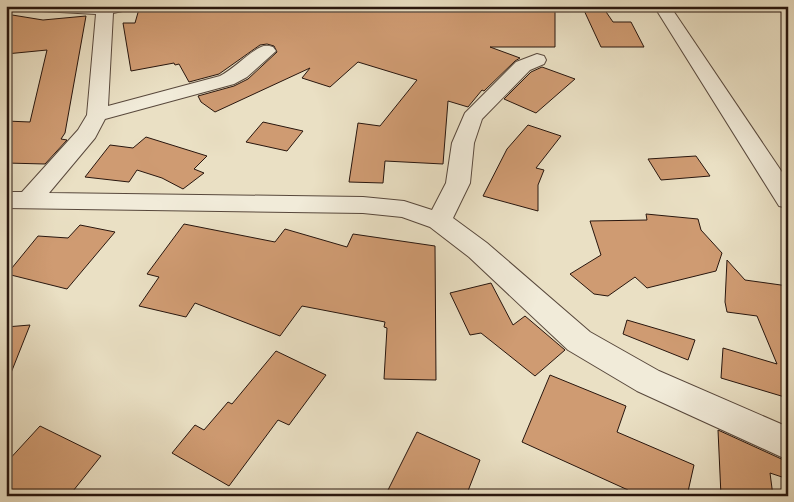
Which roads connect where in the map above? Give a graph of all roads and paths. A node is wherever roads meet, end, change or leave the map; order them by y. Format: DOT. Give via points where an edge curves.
graph roads {
  1 [pos="42,6"];
  2 [pos="126,6"];
  3 [pos="662,6"];
  4 [pos="105,10"];
  5 [pos="267,50"];
  6 [pos="537,60"];
  7 [pos="97,115"];
  8 [pos="18,200"];
  9 [pos="788,200"];
  10 [pos="439,221"];
  11 [pos="788,444"];
  1 -- 4 [label="street"];
  2 -- 4 [label="street"];
  3 -- 9 [label="street"];
  4 -- 7 [label="street"];
  5 -- 7 [label="street" via="227,80"];
  6 -- 10 [label="street" via="522,66 472,117 463,143 458,182"];
  7 -- 8 [label="street" via="87,132"];
  8 -- 10 [label="street" via="363,204 404,209"];
  10 -- 11 [label="street" via="478,250 579,341 648,382"];
}
